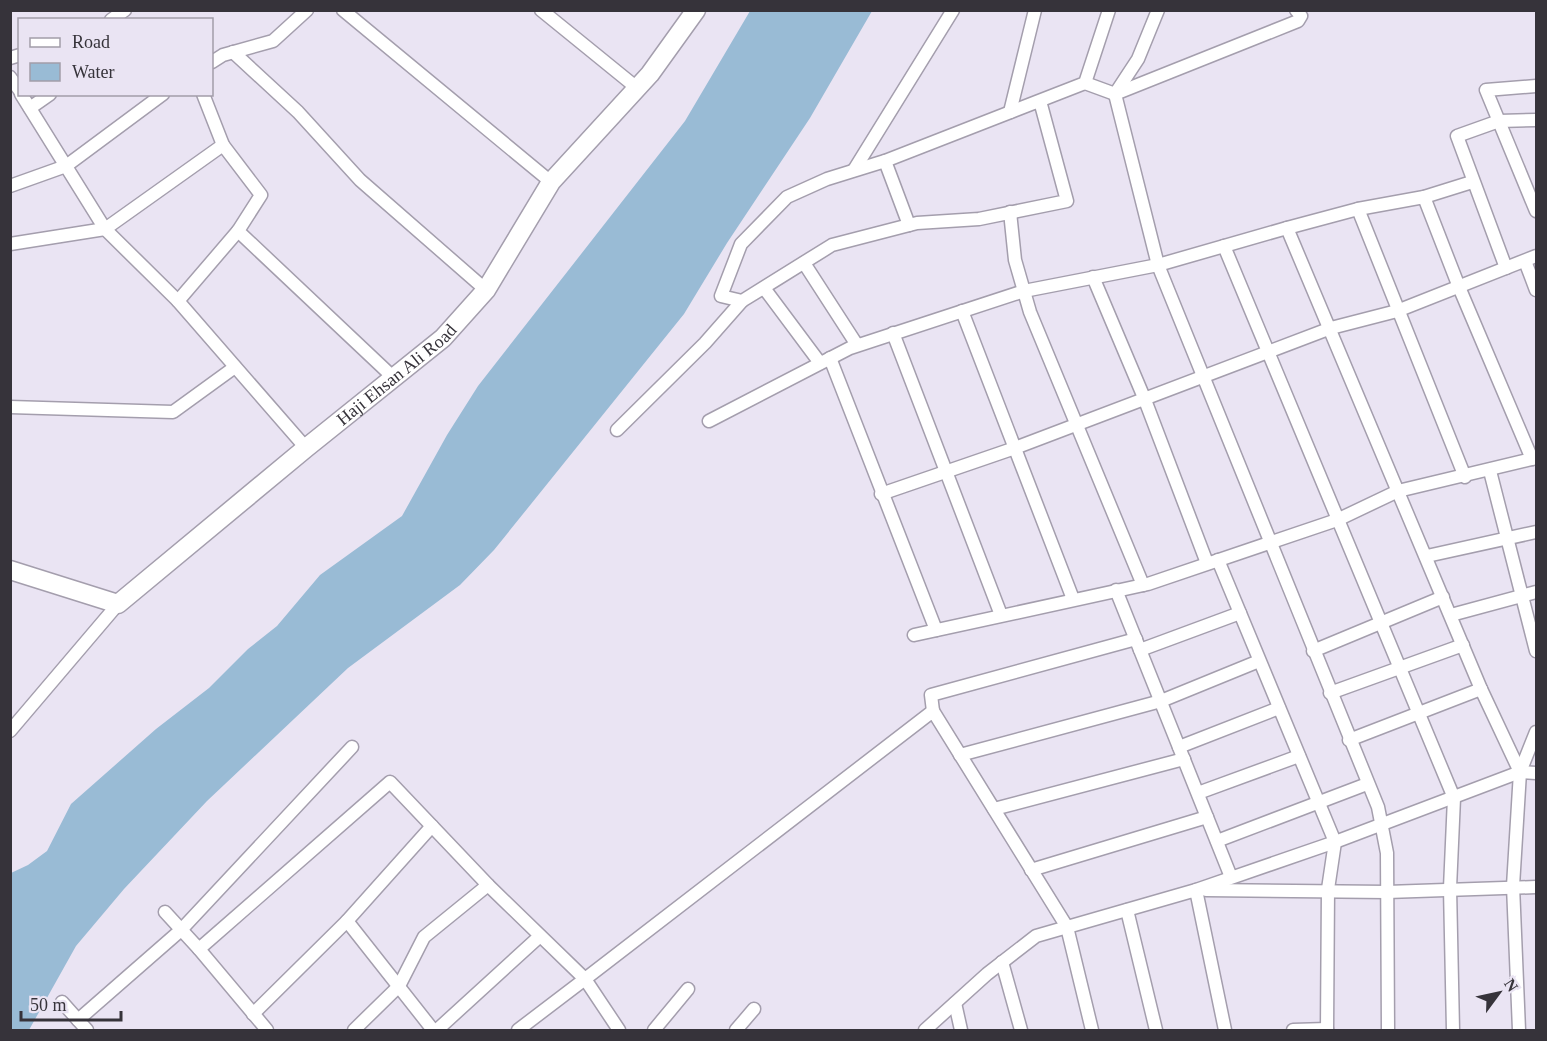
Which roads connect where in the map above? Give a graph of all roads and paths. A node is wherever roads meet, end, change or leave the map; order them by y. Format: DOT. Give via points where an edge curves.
graph roads {
  1 [pos="307,10"];
  2 [pos="343,10"];
  3 [pos="541,10"];
  4 [pos="696,10"];
  5 [pos="953,10"];
  6 [pos="1035,10"];
  7 [pos="1109,10"];
  8 [pos="1158,10"];
  9 [pos="1296,10"];
  10 [pos="233,52"];
  11 [pos="213,62"];
  12 [pos="1085,83"];
  13 [pos="1536,86"];
  14 [pos="637,88"];
  15 [pos="1115,94"];
  16 [pos="22,96"];
  17 [pos="47,96"];
  18 [pos="160,96"];
  19 [pos="203,96"];
  20 [pos="1040,101"];
  21 [pos="30,108"];
  22 [pos="1010,112"];
  23 [pos="1536,120"];
  24 [pos="1499,121"];
  25 [pos="223,145"];
  26 [pos="885,161"];
  27 [pos="66,166"];
  28 [pos="854,171"];
  29 [pos="551,182"];
  30 [pos="1472,182"];
  31 [pos="10,186"];
  32 [pos="1424,197"];
  33 [pos="1358,209"];
  34 [pos="1536,211"];
  35 [pos="1010,212"];
  36 [pos="909,225"];
  37 [pos="1287,228"];
  38 [pos="105,229"];
  39 [pos="238,231"];
  40 [pos="10,244"];
  41 [pos="1224,246"];
  42 [pos="1531,258"];
  43 [pos="804,263"];
  44 [pos="1158,265"];
  45 [pos="1506,268"];
  46 [pos="1093,277"];
  47 [pos="1458,287"];
  48 [pos="764,288"];
  49 [pos="486,290"];
  50 [pos="1536,290"];
  51 [pos="1024,291"];
  52 [pos="178,301"];
  53 [pos="742,301"];
  54 [pos="962,311"];
  55 [pos="1396,311"];
  56 [pos="1331,328"];
  57 [pos="893,333"];
  58 [pos="857,345"];
  59 [pos="1266,351"];
  60 [pos="825,360"];
  61 [pos="235,367"];
  62 [pos="1206,377"];
  63 [pos="395,379"];
  64 [pos="1145,400"];
  65 [pos="10,407"];
  66 [pos="709,421"];
  67 [pos="1079,424"];
  68 [pos="617,430"];
  69 [pos="306,448"];
  70 [pos="1015,448"];
  71 [pos="1534,458"];
  72 [pos="947,471"];
  73 [pos="1490,471"];
  74 [pos="1465,477"];
  75 [pos="1398,491"];
  76 [pos="881,494"];
  77 [pos="1337,520"];
  78 [pos="1536,532"];
  79 [pos="1508,538"];
  80 [pos="1271,543"];
  81 [pos="1427,556"];
  82 [pos="1212,561"];
  83 [pos="10,570"];
  84 [pos="1143,585"];
  85 [pos="1116,590"];
  86 [pos="1536,592"];
  87 [pos="1523,596"];
  88 [pos="1443,597"];
  89 [pos="1073,599"];
  90 [pos="118,604"];
  91 [pos="1240,613"];
  92 [pos="1001,615"];
  93 [pos="1451,615"];
  94 [pos="1381,623"];
  95 [pos="936,630"];
  96 [pos="914,635"];
  97 [pos="1138,644"];
  98 [pos="1463,645"];
  99 [pos="1313,651"];
  100 [pos="1536,651"];
  101 [pos="1260,661"];
  102 [pos="1400,669"];
  103 [pos="1481,689"];
  104 [pos="1330,693"];
  105 [pos="1161,701"];
  106 [pos="1279,708"];
  107 [pos="933,711"];
  108 [pos="1418,713"];
  109 [pos="11,731"];
  110 [pos="1536,732"];
  111 [pos="1349,740"];
  112 [pos="352,747"];
  113 [pos="1179,747"];
  114 [pos="960,755"];
  115 [pos="1299,756"];
  116 [pos="1184,759"];
  117 [pos="1520,772"];
  118 [pos="1536,773"];
  119 [pos="1367,784"];
  120 [pos="1198,793"];
  121 [pos="1454,798"];
  122 [pos="1318,803"];
  123 [pos="993,809"];
  124 [pos="1207,817"];
  125 [pos="1381,823"];
  126 [pos="432,826"];
  127 [pos="1217,841"];
  128 [pos="1335,842"];
  129 [pos="1031,870"];
  130 [pos="1231,877"];
  131 [pos="488,885"];
  132 [pos="1513,886"];
  133 [pos="1536,887"];
  134 [pos="1450,888"];
  135 [pos="1196,890"];
  136 [pos="1328,890"];
  137 [pos="1387,892"];
  138 [pos="1127,910"];
  139 [pos="165,912"];
  140 [pos="347,921"];
  141 [pos="1067,927"];
  142 [pos="181,930"];
  143 [pos="540,936"];
  144 [pos="199,949"];
  145 [pos="1002,962"];
  146 [pos="585,979"];
  147 [pos="399,986"];
  148 [pos="687,989"];
  149 [pos="62,1002"];
  150 [pos="955,1003"];
  151 [pos="754,1009"];
  152 [pos="253,1014"];
  153 [pos="78,1020"];
  154 [pos="87,1030"];
  155 [pos="267,1030"];
  156 [pos="354,1030"];
  157 [pos="435,1030"];
  158 [pos="518,1030"];
  159 [pos="619,1030"];
  160 [pos="654,1030"];
  161 [pos="736,1030"];
  162 [pos="925,1030"];
  163 [pos="961,1030"];
  164 [pos="1022,1030"];
  165 [pos="1092,1030"];
  166 [pos="1156,1030"];
  167 [pos="1225,1030"];
  168 [pos="1293,1030"];
  169 [pos="1327,1030"];
  170 [pos="1388,1030"];
  171 [pos="1453,1030"];
  172 [pos="1519,1030"];
  1 -- 10 [label="street" via="273,41"];
  2 -- 29 [label="street"];
  3 -- 14 [label="street"];
  4 -- 14 [label="street, Haji Ehsan Ali Road"];
  5 -- 28 [label="street"];
  6 -- 22 [label="street"];
  7 -- 12 [label="street"];
  8 -- 15 [label="street" via="1138,59"];
  9 -- 15 [label="street" via="1301,16 1298,21"];
  10 -- 11 [label="street"];
  10 -- 49 [label="street" via="298,112 360,180"];
  12 -- 15 [label="street"];
  12 -- 20 [label="street"];
  13 -- 24 [label="street" via="1486,90"];
  14 -- 29 [label="street, Haji Ehsan Ali Road"];
  15 -- 44 [label="street"];
  16 -- 21 [label="street"];
  17 -- 21 [label="street"];
  18 -- 27 [label="street"];
  19 -- 25 [label="street"];
  20 -- 22 [label="street"];
  20 -- 35 [label="street" via="1066,201"];
  21 -- 27 [label="street"];
  22 -- 26 [label="street"];
  23 -- 24 [label="street"];
  24 -- 30 [label="street" via="1457,136"];
  24 -- 34 [label="street"];
  25 -- 38 [label="street"];
  25 -- 39 [label="street" via="261,195"];
  26 -- 28 [label="street"];
  26 -- 36 [label="street"];
  27 -- 31 [label="street"];
  27 -- 38 [label="street"];
  28 -- 53 [label="street" via="787,196 741,244 721,296"];
  29 -- 49 [label="street, Haji Ehsan Ali Road"];
  30 -- 32 [label="street"];
  30 -- 45 [label="street"];
  32 -- 33 [label="street"];
  32 -- 47 [label="street"];
  33 -- 37 [label="street"];
  33 -- 55 [label="street"];
  35 -- 36 [label="street"];
  35 -- 51 [label="street" via="1015,260"];
  36 -- 43 [label="street" via="831,245"];
  37 -- 41 [label="street"];
  37 -- 56 [label="street"];
  38 -- 40 [label="street"];
  38 -- 52 [label="street"];
  39 -- 52 [label="street"];
  39 -- 63 [label="street"];
  41 -- 44 [label="street"];
  41 -- 59 [label="street"];
  42 -- 45 [label="street"];
  42 -- 50 [label="street"];
  43 -- 48 [label="street"];
  43 -- 58 [label="street"];
  44 -- 46 [label="street"];
  44 -- 62 [label="street"];
  45 -- 47 [label="street"];
  46 -- 51 [label="street"];
  46 -- 64 [label="street"];
  47 -- 55 [label="street"];
  47 -- 71 [label="street"];
  48 -- 53 [label="street"];
  48 -- 60 [label="street"];
  49 -- 63 [label="street, Haji Ehsan Ali Road" via="443,338"];
  51 -- 54 [label="street"];
  51 -- 67 [label="street"];
  52 -- 61 [label="street"];
  53 -- 68 [label="street"];
  54 -- 57 [label="street"];
  54 -- 70 [label="street"];
  55 -- 56 [label="street"];
  55 -- 74 [label="street"];
  56 -- 59 [label="street"];
  56 -- 75 [label="street"];
  57 -- 58 [label="street"];
  57 -- 72 [label="street"];
  58 -- 60 [label="street"];
  59 -- 62 [label="street"];
  59 -- 77 [label="street"];
  60 -- 66 [label="street"];
  60 -- 76 [label="street"];
  61 -- 65 [label="street" via="173,412"];
  61 -- 69 [label="street"];
  62 -- 64 [label="street"];
  62 -- 80 [label="street"];
  63 -- 69 [label="street, Haji Ehsan Ali Road"];
  64 -- 67 [label="street"];
  64 -- 82 [label="street"];
  67 -- 70 [label="street"];
  67 -- 84 [label="street"];
  69 -- 90 [label="street, Haji Ehsan Ali Road"];
  70 -- 72 [label="street"];
  70 -- 89 [label="street"];
  71 -- 73 [label="street"];
  72 -- 76 [label="street"];
  72 -- 92 [label="street"];
  73 -- 74 [label="street"];
  73 -- 79 [label="street"];
  74 -- 75 [label="street"];
  75 -- 77 [label="street"];
  75 -- 81 [label="street"];
  76 -- 95 [label="street"];
  77 -- 80 [label="street"];
  77 -- 94 [label="street"];
  78 -- 79 [label="street"];
  79 -- 81 [label="street"];
  79 -- 87 [label="street"];
  80 -- 82 [label="street"];
  80 -- 99 [label="street"];
  81 -- 88 [label="street"];
  82 -- 84 [label="street"];
  82 -- 91 [label="street"];
  83 -- 90 [label="street"];
  84 -- 85 [label="street"];
  85 -- 89 [label="street"];
  85 -- 97 [label="street"];
  86 -- 87 [label="street"];
  87 -- 93 [label="street"];
  87 -- 100 [label="street"];
  88 -- 93 [label="street"];
  88 -- 94 [label="street"];
  89 -- 92 [label="street"];
  90 -- 109 [label="street"];
  91 -- 97 [label="street"];
  91 -- 101 [label="street"];
  92 -- 95 [label="street"];
  93 -- 98 [label="street"];
  94 -- 99 [label="street"];
  94 -- 102 [label="street"];
  95 -- 96 [label="street"];
  97 -- 105 [label="street"];
  97 -- 107 [label="street" via="931,695"];
  98 -- 102 [label="street"];
  98 -- 103 [label="street"];
  99 -- 104 [label="street"];
  101 -- 105 [label="street"];
  101 -- 106 [label="street"];
  102 -- 104 [label="street"];
  102 -- 108 [label="street"];
  103 -- 108 [label="street"];
  103 -- 117 [label="street"];
  104 -- 111 [label="street"];
  105 -- 113 [label="street"];
  105 -- 114 [label="street"];
  106 -- 113 [label="street"];
  106 -- 115 [label="street"];
  107 -- 114 [label="street"];
  107 -- 146 [label="street"];
  108 -- 111 [label="street"];
  108 -- 121 [label="street"];
  110 -- 117 [label="street"];
  111 -- 119 [label="street"];
  112 -- 142 [label="street"];
  113 -- 116 [label="street"];
  114 -- 123 [label="street"];
  115 -- 120 [label="street"];
  115 -- 122 [label="street"];
  116 -- 120 [label="street"];
  116 -- 123 [label="street"];
  117 -- 118 [label="street"];
  117 -- 121 [label="street"];
  117 -- 132 [label="street"];
  119 -- 122 [label="street"];
  119 -- 125 [label="street"];
  120 -- 124 [label="street"];
  121 -- 125 [label="street"];
  121 -- 134 [label="street"];
  122 -- 127 [label="street"];
  122 -- 128 [label="street"];
  123 -- 129 [label="street"];
  124 -- 127 [label="street"];
  124 -- 129 [label="street"];
  125 -- 128 [label="street"];
  125 -- 137 [label="street" via="1387,853"];
  126 -- 131 [label="street"];
  126 -- 140 [label="street"];
  126 -- 144 [label="street" via="390,782"];
  127 -- 130 [label="street"];
  128 -- 130 [label="street"];
  128 -- 136 [label="street"];
  129 -- 141 [label="street"];
  130 -- 135 [label="street"];
  131 -- 143 [label="street"];
  131 -- 147 [label="street" via="424,937"];
  132 -- 133 [label="street"];
  132 -- 134 [label="street"];
  132 -- 172 [label="street"];
  134 -- 137 [label="street"];
  134 -- 171 [label="street"];
  135 -- 136 [label="street"];
  135 -- 138 [label="street"];
  135 -- 167 [label="street"];
  136 -- 137 [label="street"];
  136 -- 169 [label="street"];
  137 -- 170 [label="street"];
  138 -- 141 [label="street"];
  138 -- 166 [label="street"];
  139 -- 142 [label="street"];
  140 -- 147 [label="street"];
  140 -- 152 [label="street"];
  141 -- 145 [label="street" via="1036,936"];
  141 -- 165 [label="street"];
  142 -- 144 [label="street"];
  142 -- 153 [label="street"];
  143 -- 146 [label="street"];
  143 -- 157 [label="street"];
  144 -- 152 [label="street"];
  145 -- 150 [label="street"];
  145 -- 164 [label="street"];
  146 -- 158 [label="street"];
  146 -- 159 [label="street"];
  147 -- 156 [label="street"];
  147 -- 157 [label="street"];
  148 -- 160 [label="street"];
  149 -- 153 [label="street"];
  150 -- 162 [label="street"];
  150 -- 163 [label="street"];
  151 -- 161 [label="street"];
  152 -- 155 [label="street"];
  153 -- 154 [label="street"];
  168 -- 169 [label="street"];
}
